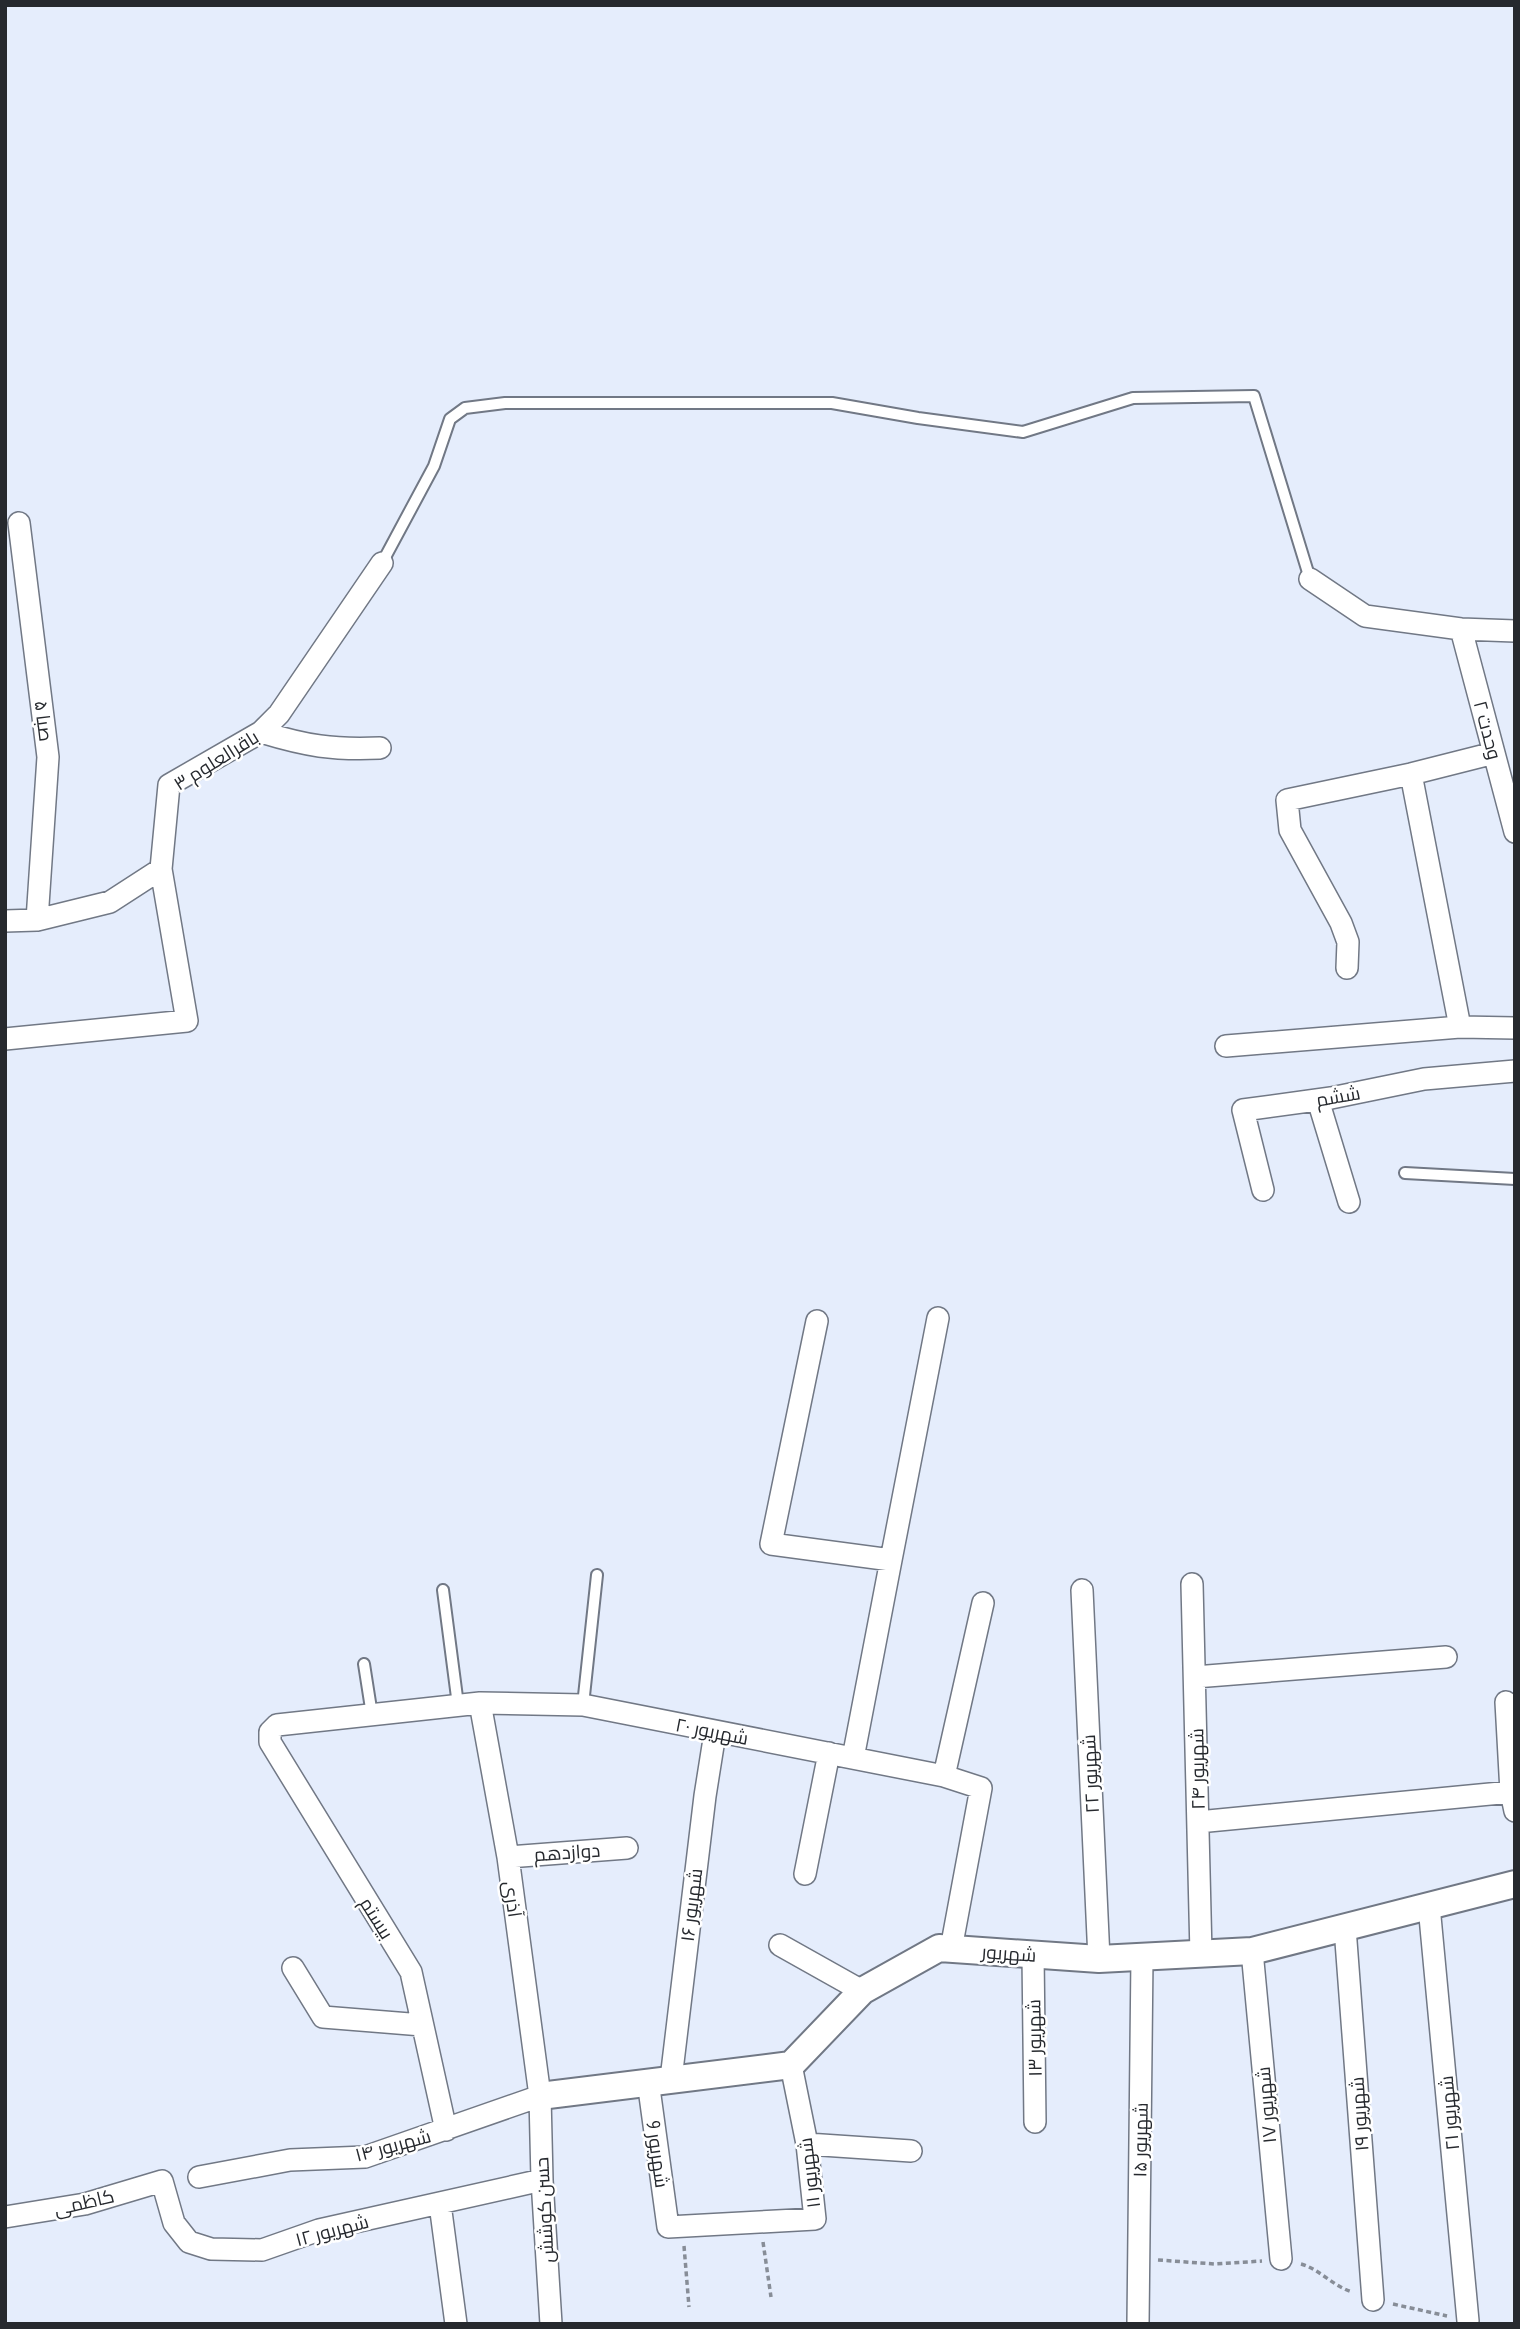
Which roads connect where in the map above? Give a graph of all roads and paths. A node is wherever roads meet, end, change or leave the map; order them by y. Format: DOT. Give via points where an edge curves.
graph roads {
  1 [pos="19,523"];
  2 [pos="382,562"];
  3 [pos="1310,579"];
  4 [pos="1461,629"];
  5 [pos="1515,631"];
  6 [pos="261,732"];
  7 [pos="380,748"];
  8 [pos="1494,753"];
  9 [pos="1411,774"];
  10 [pos="1515,832"];
  11 [pos="161,869"];
  12 [pos="37,919"];
  13 [pos="5,920"];
  14 [pos="1347,968"];
  15 [pos="1460,1027"];
  16 [pos="1515,1028"];
  17 [pos="5,1039"];
  18 [pos="1226,1046"];
  19 [pos="1515,1071"];
  20 [pos="1318,1100"];
  21 [pos="1405,1173"];
  22 [pos="1515,1179"];
  23 [pos="1263,1190"];
  24 [pos="1349,1202"];
  25 [pos="937,1318"];
  26 [pos="817,1321"];
  27 [pos="891,1560"];
  28 [pos="597,1575"];
  29 [pos="1192,1584"];
  30 [pos="443,1590"];
  31 [pos="1082,1590"];
  32 [pos="983,1604"];
  33 [pos="1446,1657"];
  34 [pos="364,1664"];
  35 [pos="1195,1677"];
  36 [pos="1506,1702"];
  37 [pos="480,1703"];
  38 [pos="458,1705"];
  39 [pos="583,1705"];
  40 [pos="372,1715"];
  41 [pos="277,1726"];
  42 [pos="715,1732"];
  43 [pos="829,1753"];
  44 [pos="853,1758"];
  45 [pos="944,1776"];
  46 [pos="1513,1801"];
  47 [pos="1198,1822"];
  48 [pos="627,1848"];
  49 [pos="508,1857"];
  50 [pos="805,1874"];
  51 [pos="1515,1884"];
  52 [pos="1429,1906"];
  53 [pos="1345,1928"];
  54 [pos="780,1945"];
  55 [pos="951,1949"];
  56 [pos="1252,1951"];
  57 [pos="1033,1954"];
  58 [pos="1201,1954"];
  59 [pos="1142,1957"];
  60 [pos="1099,1959"];
  61 [pos="293,1968"];
  62 [pos="862,1992"];
  63 [pos="422,2025"];
  64 [pos="792,2065"];
  65 [pos="659,2080"];
  66 [pos="540,2096"];
  67 [pos="1035,2122"];
  68 [pos="446,2130"];
  69 [pos="807,2144"];
  70 [pos="911,2151"];
  71 [pos="199,2177"];
  72 [pos="542,2180"];
  73 [pos="162,2181"];
  74 [pos="440,2204"];
  75 [pos="5,2217"];
  76 [pos="761,2222"];
  77 [pos="675,2227"];
  78 [pos="1139,2259"];
  79 [pos="1281,2259"];
  80 [pos="771,2297"];
  81 [pos="1373,2300"];
  82 [pos="689,2307"];
  83 [pos="1468,2321"];
  84 [pos="456,2324"];
  85 [pos="551,2324"];
  86 [pos="1138,2324"];
  1 -- 12 [label="street, صبا ۵" via="48,757"];
  2 -- 3 [label="lane" via="434,466 450,419 465,408 505,403 832,402 1023,432 1133,398 1254,396"];
  2 -- 6 [label="street, باقرالعلوم ۳" via="279,714"];
  3 -- 4 [label="street" via="1365,616"];
  4 -- 5 [label="street"];
  4 -- 8 [label="street, وحدت ۲"];
  6 -- 7 [label="street" via="301,745"];
  6 -- 11 [label="street, باقرالعلوم ۳" via="169,785"];
  8 -- 9 [label="street"];
  8 -- 10 [label="street, وحدت ۲"];
  9 -- 14 [label="street" via="1287,800 1290,830 1348,942"];
  9 -- 15 [label="street"];
  11 -- 12 [label="street" via="110,902"];
  11 -- 17 [label="street" via="187,1021"];
  12 -- 13 [label="street"];
  15 -- 16 [label="street"];
  15 -- 18 [label="street"];
  19 -- 20 [label="street, ششم" via="1424,1079"];
  20 -- 23 [label="street, ششم" via="1244,1110"];
  20 -- 24 [label="street"];
  21 -- 22 [label="lane"];
  25 -- 27 [label="street"];
  26 -- 27 [label="street" via="771,1544"];
  27 -- 44 [label="street"];
  28 -- 39 [label="lane"];
  29 -- 35 [label="street, شهریور ۲۴"];
  30 -- 38 [label="lane"];
  31 -- 60 [label="street, شهریور ۲۲"];
  32 -- 45 [label="street"];
  33 -- 35 [label="street"];
  34 -- 40 [label="lane"];
  35 -- 47 [label="street, شهریور ۲۴"];
  36 -- 46 [label="street"];
  37 -- 38 [label="street, شهریور ۲۰"];
  37 -- 39 [label="street, شهریور ۲۰"];
  37 -- 49 [label="street, آذری"];
  38 -- 40 [label="street, شهریور ۲۰"];
  39 -- 42 [label="street, شهریور ۲۰"];
  40 -- 41 [label="street, شهریور ۲۰"];
  41 -- 63 [label="street, بیستم" via="270,1732 270,1742 411,1972"];
  42 -- 43 [label="street, شهریور ۲۰"];
  42 -- 65 [label="street, شهریور ۱۶"];
  43 -- 44 [label="street, شهریور ۲۰"];
  43 -- 50 [label="street"];
  44 -- 45 [label="street, شهریور ۲۰"];
  45 -- 55 [label="street, شهریور ۲۰" via="981,1788"];
  46 -- 47 [label="street"];
  47 -- 58 [label="street, شهریور ۲۴"];
  48 -- 49 [label="street, دوازدهم"];
  49 -- 66 [label="street, آذری"];
  51 -- 52 [label="street, شهریور"];
  52 -- 53 [label="street, شهریور"];
  52 -- 83 [label="street, شهریور ۲۱"];
  53 -- 56 [label="street, شهریور"];
  53 -- 81 [label="street, شهریور ۱۹"];
  54 -- 62 [label="street"];
  55 -- 57 [label="street, شهریور"];
  55 -- 62 [label="street, شهریور" via="939,1948"];
  56 -- 58 [label="street, شهریور"];
  56 -- 79 [label="street, شهریور ۱۷"];
  57 -- 60 [label="street, شهریور"];
  57 -- 67 [label="street, شهریور ۱۳"];
  58 -- 59 [label="street, شهریور"];
  59 -- 60 [label="street, شهریور"];
  59 -- 78 [label="street, شهریور ۱۵"];
  61 -- 63 [label="street" via="323,2017"];
  62 -- 64 [label="street, شهریور"];
  63 -- 68 [label="street, بیستم"];
  64 -- 65 [label="street"];
  64 -- 69 [label="street, شهریور ۱۱"];
  65 -- 66 [label="street"];
  65 -- 77 [label="street, شهریور 9"];
  66 -- 68 [label="street, شهریور ۱۴"];
  66 -- 72 [label="street, حسن کوشش"];
  68 -- 71 [label="street, شهریور ۱۴" via="365,2157 290,2160"];
  69 -- 70 [label="street"];
  69 -- 76 [label="street, شهریور ۱۱" via="815,2219"];
  72 -- 74 [label="street, شهریور ۱۲"];
  72 -- 85 [label="street, حسن کوشش"];
  73 -- 74 [label="street, شهریور ۱۲" via="174,2223 189,2242 211,2249 262,2250 319,2230"];
  73 -- 75 [label="street, کاظمی" via="85,2204"];
  74 -- 84 [label="street"];
  76 -- 77 [label="street, شهریور ۱۱"];
  76 -- 80 [label="path"];
  77 -- 82 [label="path"];
  78 -- 79 [label="path" via="1214,2264"];
  78 -- 86 [label="street, شهریور ۱۵"];
  79 -- 81 [label="path" via="1308,2266 1341,2289"];
  81 -- 83 [label="path"];
}
